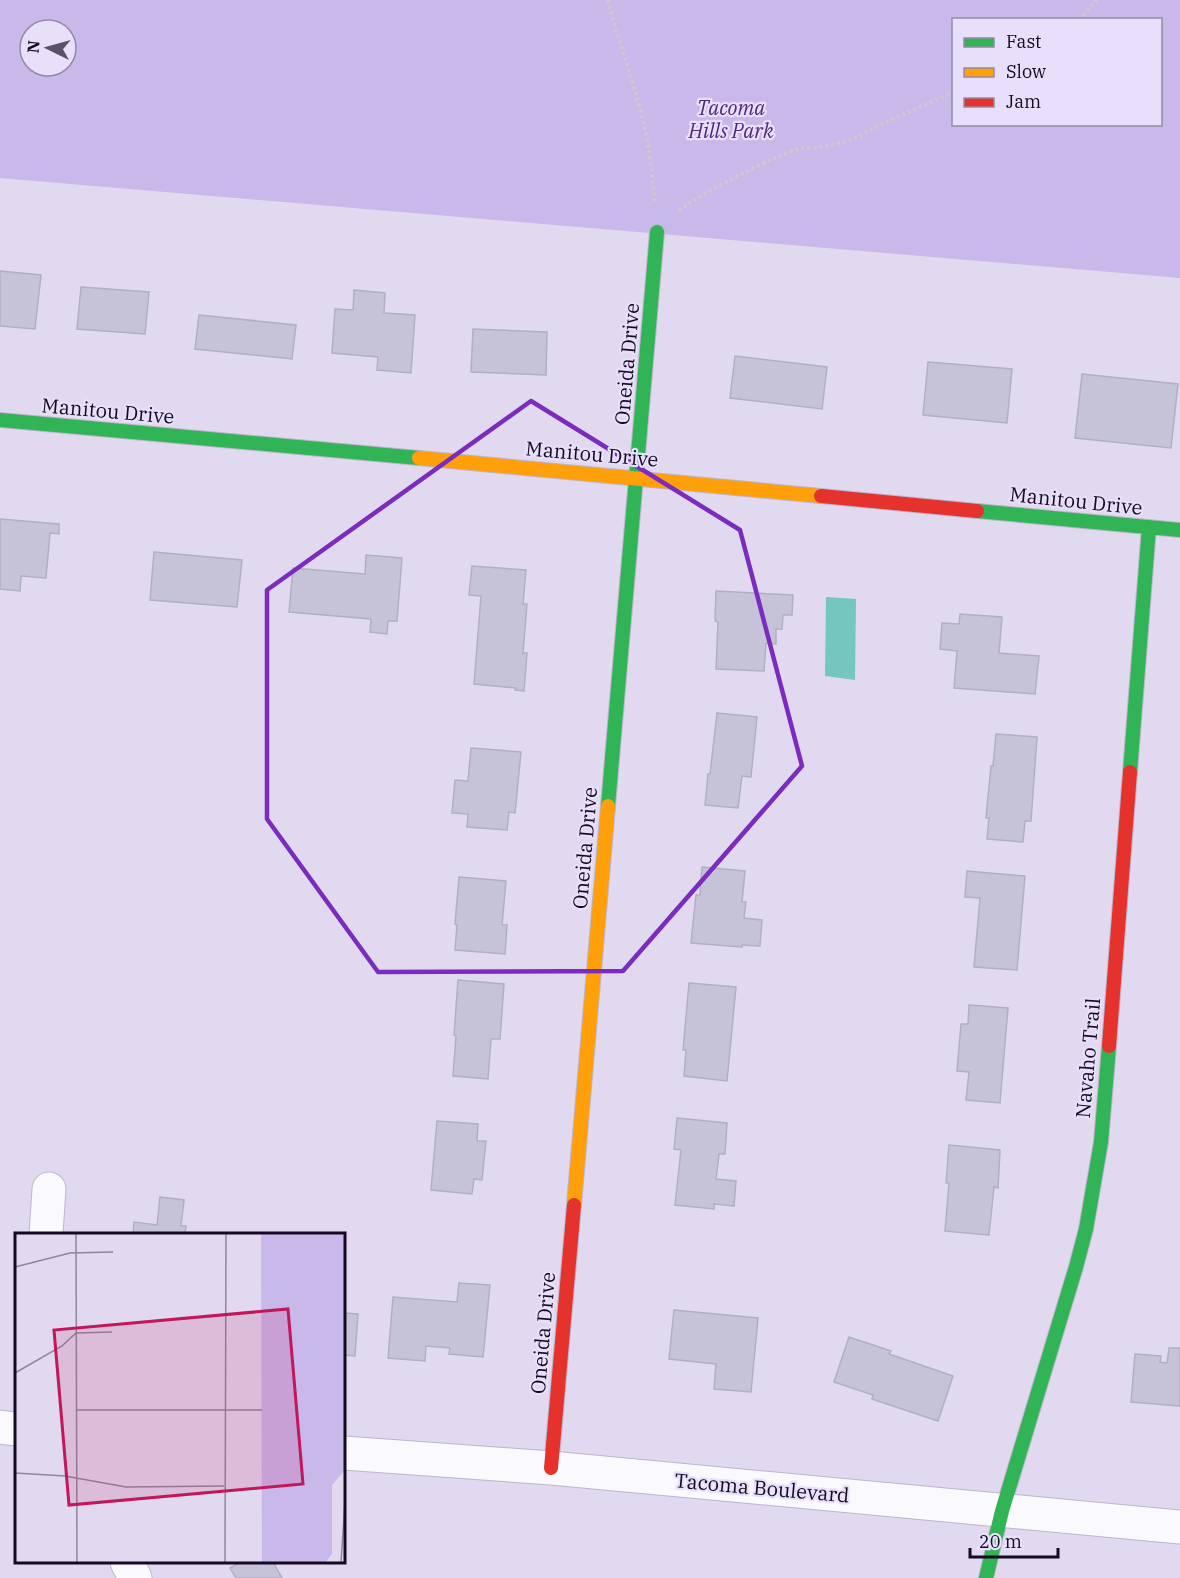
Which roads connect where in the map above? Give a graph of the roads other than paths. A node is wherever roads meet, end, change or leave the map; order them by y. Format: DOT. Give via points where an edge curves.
graph roads {
  1 [pos="657,232"];
  2 [pos="0,420"];
  3 [pos="637,478"];
  4 [pos="1149,528"];
  5 [pos="1180,530"];
  6 [pos="49,1189"];
  7 [pos="46,1233"];
  8 [pos="0,1427"];
  9 [pos="15,1429"];
  10 [pos="345,1453"];
  11 [pos="551,1468"];
  12 [pos="1002,1511"];
  13 [pos="1180,1527"];
  14 [pos="128,1563"];
  15 [pos="135,1578"];
  16 [pos="986,1578"];
  1 -- 3 [label="street, Oneida Drive"];
  2 -- 3 [label="street, Manitou Drive"];
  3 -- 4 [label="street, Manitou Drive"];
  3 -- 11 [label="street, Oneida Drive"];
  4 -- 5 [label="street, Manitou Drive"];
  4 -- 12 [label="street, Navaho Trail" via="1096,1171 1076,1267"];
  6 -- 7 [label="street"];
  8 -- 9 [label="street"];
  10 -- 11 [label="street, Tacoma Boulevard"];
  11 -- 12 [label="street, Tacoma Boulevard"];
  12 -- 13 [label="street, Tacoma Boulevard"];
  12 -- 16 [label="street, Navaho Trail"];
  14 -- 15 [label="street"];
}
